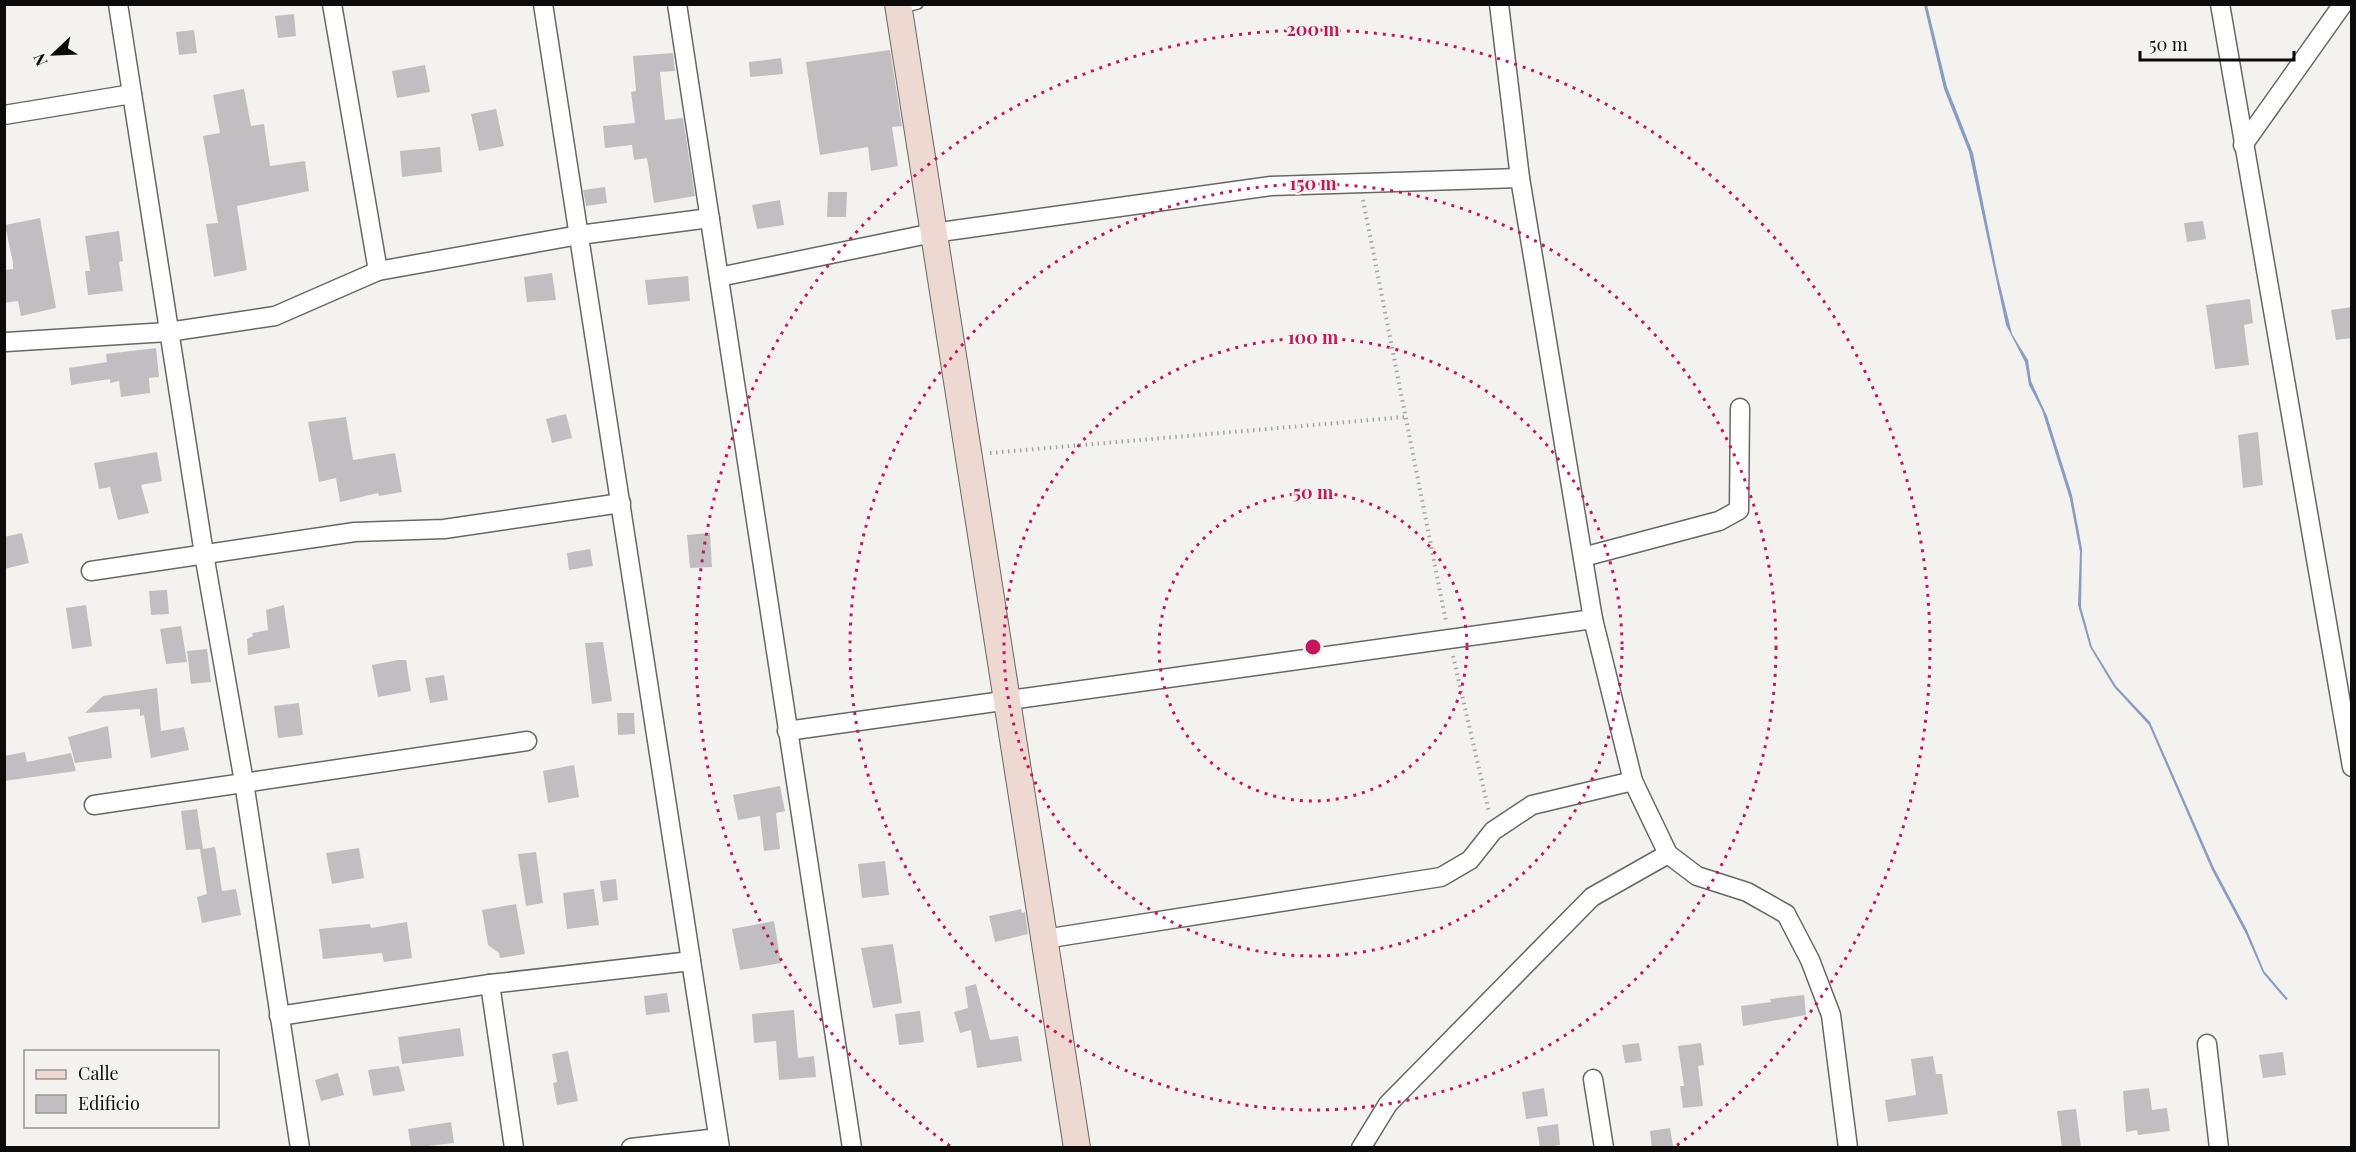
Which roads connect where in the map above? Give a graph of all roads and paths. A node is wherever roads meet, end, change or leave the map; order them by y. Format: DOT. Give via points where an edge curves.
graph roads {
  1 [pos="118,4"];
  2 [pos="332,4"];
  3 [pos="543,4"];
  4 [pos="677,4"];
  5 [pos="1499,4"];
  6 [pos="2220,4"];
  7 [pos="2343,4"];
  8 [pos="905,6"];
  9 [pos="132,94"];
  10 [pos="4,115"];
  11 [pos="2243,145"];
  12 [pos="1520,178"];
  13 [pos="1359,183"];
  14 [pos="710,218"];
  15 [pos="933,233"];
  16 [pos="579,235"];
  17 [pos="378,271"];
  18 [pos="719,277"];
  19 [pos="168,332"];
  20 [pos="6,342"];
  21 [pos="1740,408"];
  22 [pos="1405,417"];
  23 [pos="968,455"];
  24 [pos="621,503"];
  25 [pos="204,554"];
  26 [pos="1583,557"];
  27 [pos="91,571"];
  28 [pos="1593,619"];
  29 [pos="1449,639"];
  30 [pos="2344,668"];
  31 [pos="1007,701"];
  32 [pos="788,730"];
  33 [pos="527,741"];
  34 [pos="2352,767"];
  35 [pos="1633,781"];
  36 [pos="244,782"];
  37 [pos="94,805"];
  38 [pos="1493,831"];
  39 [pos="1668,854"];
  40 [pos="1044,939"];
  41 [pos="691,961"];
  42 [pos="490,984"];
  43 [pos="279,1016"];
  44 [pos="2207,1044"];
  45 [pos="1593,1079"];
  46 [pos="719,1143"];
  47 [pos="300,1148"];
  48 [pos="514,1148"];
  49 [pos="631,1148"];
  50 [pos="852,1148"];
  51 [pos="1077,1148"];
  52 [pos="1361,1148"];
  53 [pos="1604,1148"];
  54 [pos="1848,1148"];
  55 [pos="2219,1148"];
  1 -- 9 [label="street"];
  2 -- 17 [label="street"];
  3 -- 16 [label="street"];
  4 -- 14 [label="street"];
  5 -- 12 [label="street"];
  6 -- 11 [label="street"];
  7 -- 11 [label="street"];
  8 -- 15 [label="street"];
  9 -- 10 [label="street"];
  9 -- 19 [label="street"];
  11 -- 30 [label="street"];
  12 -- 13 [label="street"];
  12 -- 26 [label="street"];
  13 -- 15 [label="street" via="1270,186"];
  13 -- 22 [label="path"];
  14 -- 16 [label="street"];
  14 -- 18 [label="street"];
  15 -- 18 [label="street"];
  15 -- 23 [label="street"];
  16 -- 17 [label="street"];
  16 -- 24 [label="street"];
  17 -- 19 [label="street" via="275,316"];
  18 -- 32 [label="street"];
  19 -- 20 [label="street"];
  19 -- 25 [label="street"];
  21 -- 26 [label="street" via="1739,510 1719,521"];
  22 -- 23 [label="path"];
  22 -- 29 [label="path"];
  23 -- 31 [label="street"];
  24 -- 25 [label="street" via="444,529 355,532"];
  24 -- 41 [label="street"];
  25 -- 27 [label="street"];
  25 -- 36 [label="street"];
  26 -- 28 [label="street"];
  28 -- 29 [label="street"];
  28 -- 35 [label="street"];
  29 -- 31 [label="street"];
  29 -- 38 [label="path"];
  30 -- 34 [label="street"];
  31 -- 32 [label="street"];
  31 -- 40 [label="street"];
  32 -- 50 [label="street"];
  33 -- 36 [label="street"];
  35 -- 38 [label="street" via="1532,805"];
  35 -- 39 [label="street"];
  36 -- 37 [label="street"];
  36 -- 43 [label="street"];
  38 -- 40 [label="street" via="1470,860 1441,877"];
  39 -- 52 [label="street" via="1592,897 1388,1104"];
  39 -- 54 [label="street" via="1697,876 1747,892 1786,914 1810,960 1831,1015"];
  40 -- 51 [label="street"];
  41 -- 42 [label="street"];
  41 -- 46 [label="street"];
  42 -- 43 [label="street"];
  42 -- 48 [label="street"];
  43 -- 47 [label="street"];
  44 -- 55 [label="street"];
  45 -- 53 [label="street"];
  46 -- 49 [label="street"];
}
